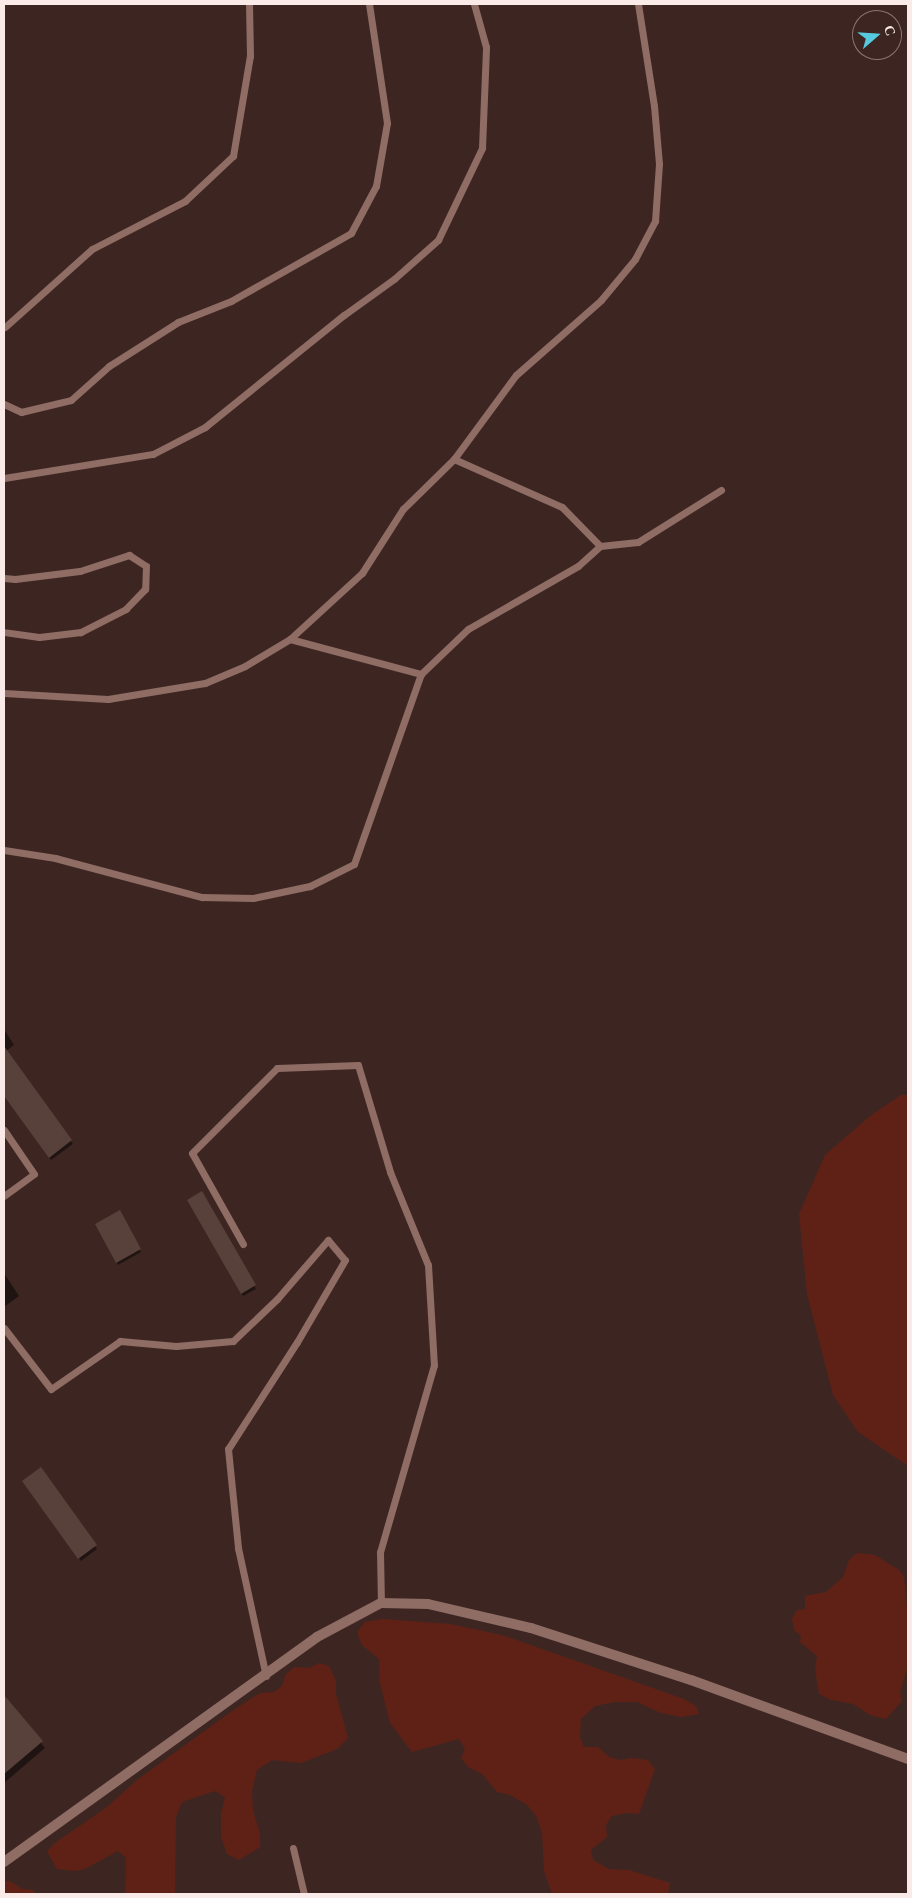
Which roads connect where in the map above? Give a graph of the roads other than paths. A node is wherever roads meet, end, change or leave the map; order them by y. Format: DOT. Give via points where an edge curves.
graph roads {
  1 [pos="249,4"];
  2 [pos="370,4"];
  3 [pos="474,4"];
  4 [pos="638,4"];
  5 [pos="5,327"];
  6 [pos="4,404"];
  7 [pos="454,459"];
  8 [pos="4,478"];
  9 [pos="721,490"];
  10 [pos="600,546"];
  11 [pos="4,578"];
  12 [pos="4,632"];
  13 [pos="290,639"];
  14 [pos="421,674"];
  15 [pos="4,694"];
  16 [pos="4,850"];
  17 [pos="4,1130"];
  18 [pos="4,1196"];
  19 [pos="243,1244"];
  20 [pos="4,1328"];
  21 [pos="381,1603"];
  22 [pos="266,1676"];
  23 [pos="908,1759"];
  24 [pos="293,1848"];
  25 [pos="4,1862"];
  26 [pos="304,1894"];
  1 -- 5 [label="lane" via="250,56 233,156 185,201 92,248"];
  2 -- 6 [label="lane" via="387,123 376,186 351,233 231,301 178,322 109,366 71,400 21,412"];
  3 -- 8 [label="lane" via="486,47 482,148 438,240 394,279 205,427 153,454"];
  4 -- 7 [label="lane" via="654,106 659,164 655,221 635,259 606,294 516,375"];
  7 -- 10 [label="lane" via="562,507"];
  7 -- 13 [label="lane" via="403,509 362,573"];
  9 -- 10 [label="lane" via="638,542"];
  10 -- 14 [label="lane" via="578,566 468,629"];
  11 -- 12 [label="lane" via="80,571 129,556 146,566 144,589 126,609 81,632 39,637"];
  13 -- 14 [label="lane"];
  13 -- 15 [label="lane" via="245,666 205,683 108,699"];
  14 -- 16 [label="lane" via="354,864 310,886 252,898 202,897 55,858"];
  17 -- 18 [label="lane" via="34,1174"];
  19 -- 21 [label="lane" via="192,1153 277,1068 358,1065 390,1172 428,1265 434,1365 380,1552"];
  20 -- 22 [label="lane" via="51,1389 120,1341 176,1346 233,1341 277,1298 328,1240 345,1260 297,1342 228,1448 238,1548"];
  21 -- 22 [label="street" via="317,1637"];
  21 -- 23 [label="street" via="428,1604 531,1628 691,1680"];
  22 -- 25 [label="street"];
  24 -- 26 [label="lane"];
}
